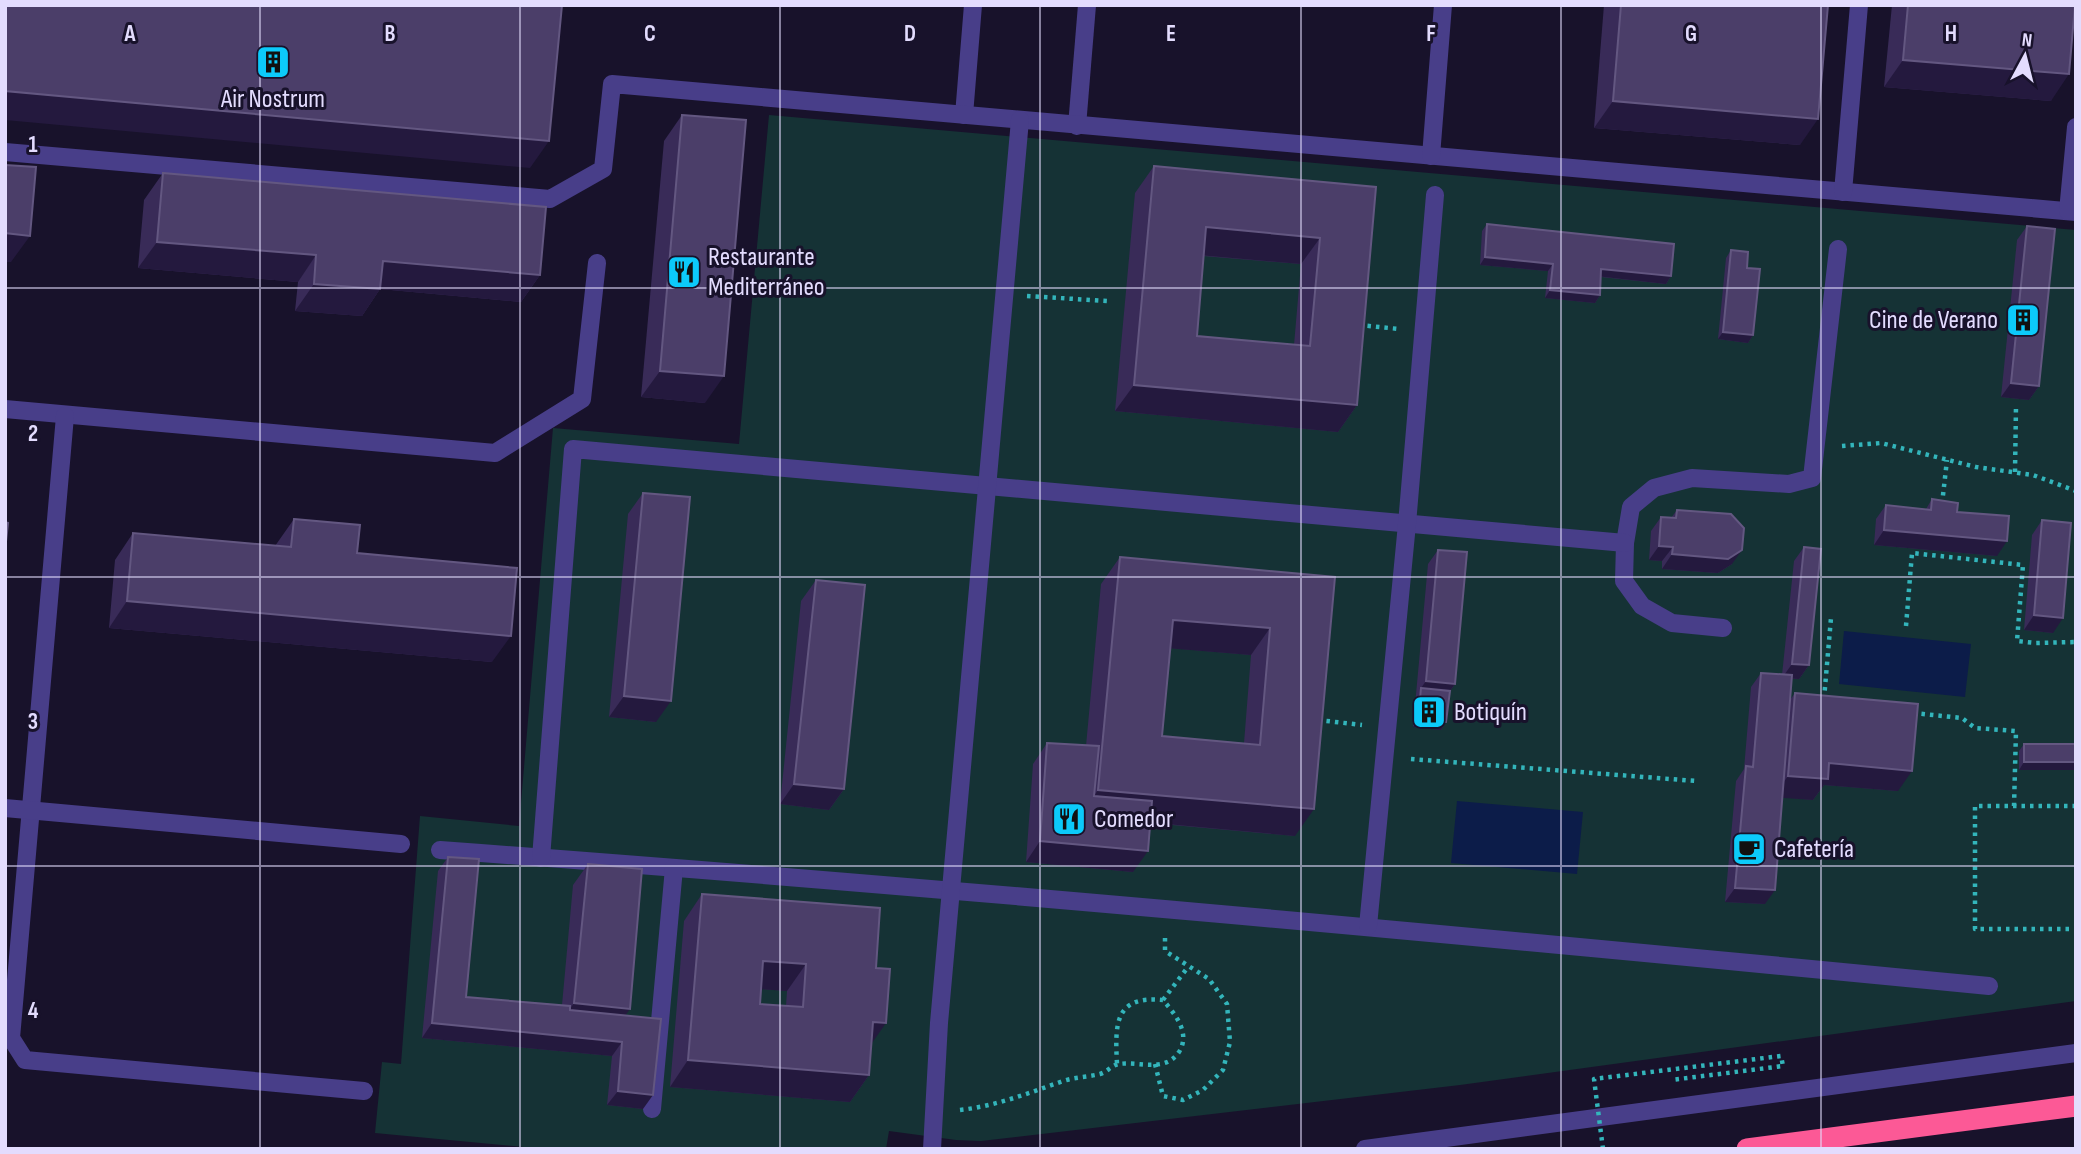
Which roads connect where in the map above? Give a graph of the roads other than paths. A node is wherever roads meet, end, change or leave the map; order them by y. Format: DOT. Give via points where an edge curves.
graph roads {
  1 [pos="973,5"];
  2 [pos="1087,5"];
  3 [pos="1443,5"];
  4 [pos="1859,5"];
  5 [pos="964,115"];
  6 [pos="1020,120"];
  7 [pos="1077,126"];
  8 [pos="2076,127"];
  9 [pos="5,152"];
  10 [pos="1431,156"];
  11 [pos="1843,192"];
  12 [pos="1435,195"];
  13 [pos="2072,211"];
  14 [pos="1838,249"];
  15 [pos="597,263"];
  16 [pos="5,409"];
  17 [pos="65,416"];
  18 [pos="987,486"];
  19 [pos="1407,524"];
  20 [pos="1625,543"];
  21 [pos="1723,628"];
  22 [pos="5,808"];
  23 [pos="31,811"];
  24 [pos="401,844"];
  25 [pos="440,850"];
  26 [pos="541,858"];
  27 [pos="674,868"];
  28 [pos="953,890"];
  29 [pos="1368,926"];
  30 [pos="1989,986"];
  31 [pos="2076,1053"];
  32 [pos="364,1091"];
  33 [pos="2076,1106"];
  34 [pos="652,1110"];
  35 [pos="933,1146"];
  36 [pos="1365,1149"];
  37 [pos="1747,1149"];
  1 -- 5 [label="street"];
  2 -- 7 [label="street"];
  3 -- 10 [label="street"];
  4 -- 11 [label="street"];
  5 -- 6 [label="street"];
  5 -- 9 [label="street" via="612,84 603,169 550,198"];
  6 -- 7 [label="street"];
  6 -- 18 [label="street"];
  7 -- 10 [label="street"];
  8 -- 13 [label="street"];
  10 -- 11 [label="street"];
  11 -- 13 [label="street"];
  12 -- 19 [label="street"];
  14 -- 20 [label="street" via="1812,478 1789,484 1692,478 1654,488 1631,508"];
  15 -- 17 [label="street" via="582,400 495,453"];
  16 -- 17 [label="street"];
  17 -- 23 [label="street"];
  18 -- 19 [label="street"];
  18 -- 26 [label="street" via="573,449"];
  18 -- 28 [label="street"];
  19 -- 20 [label="street"];
  19 -- 29 [label="street"];
  20 -- 21 [label="street" via="1624,580 1642,606 1672,622"];
  22 -- 23 [label="street"];
  23 -- 24 [label="street"];
  23 -- 32 [label="street" via="10,1038 25,1060"];
  25 -- 26 [label="street"];
  26 -- 27 [label="street"];
  27 -- 28 [label="street"];
  27 -- 34 [label="street"];
  28 -- 29 [label="street"];
  28 -- 35 [label="street" via="939,1023"];
  29 -- 30 [label="street"];
  31 -- 36 [label="street"];
  33 -- 37 [label="highway"];
}
